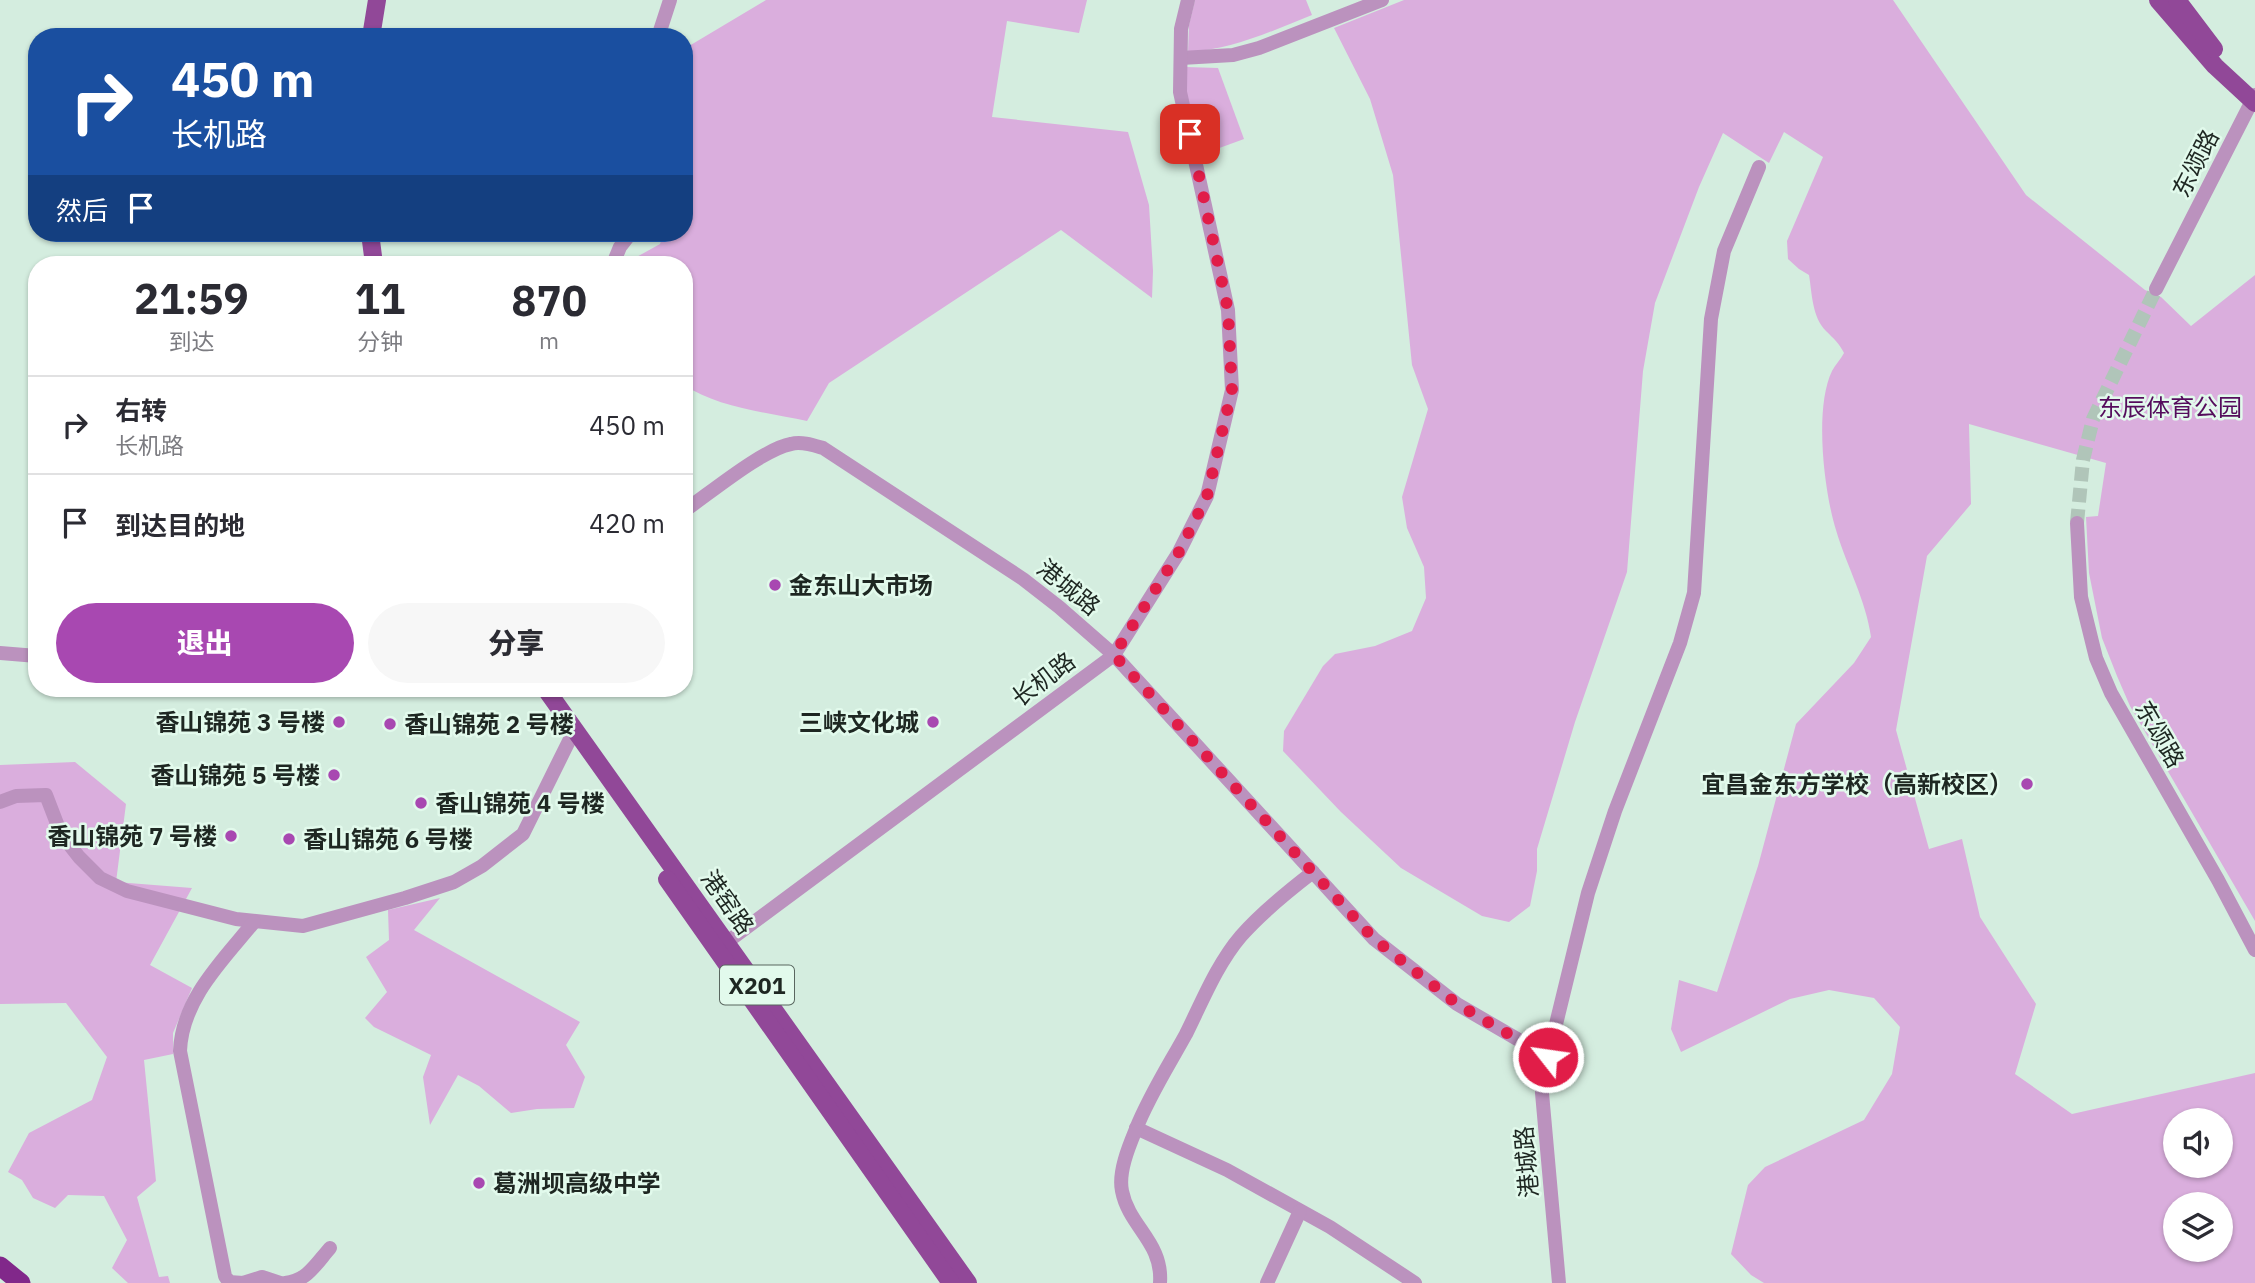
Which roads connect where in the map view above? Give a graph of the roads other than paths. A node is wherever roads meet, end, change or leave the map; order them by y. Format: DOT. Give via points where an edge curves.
graph roads {
  1 [pos="365,0"];
  2 [pos="377,0"];
  3 [pos="670,0"];
  4 [pos="1188,0"];
  5 [pos="1382,0"];
  6 [pos="2158,0"];
  7 [pos="2177,0"];
  8 [pos="360,28"];
  9 [pos="372,28"];
  10 [pos="661,28"];
  11 [pos="1181,58"];
  12 [pos="2254,96"];
  13 [pos="1759,167"];
  14 [pos="2156,289"];
  15 [pos="693,505"];
  16 [pos="2077,523"];
  17 [pos="0,653"];
  18 [pos="28,655"];
  19 [pos="1114,655"];
  20 [pos="537,697"];
  21 [pos="551,697"];
  22 [pos="569,741"];
  23 [pos="0,802"];
  24 [pos="1313,872"];
  25 [pos="254,922"];
  26 [pos="721,946"];
  27 [pos="2255,950"];
  28 [pos="1548,1057"];
  29 [pos="1136,1128"];
  30 [pos="1300,1211"];
  31 [pos="330,1248"];
  32 [pos="0,1266"];
  33 [pos="0,1278"];
  34 [pos="6,1283"];
  35 [pos="20,1283"];
  36 [pos="282,1283"];
  37 [pos="951,1283"];
  38 [pos="968,1283"];
  39 [pos="1160,1283"];
  40 [pos="1267,1283"];
  41 [pos="1415,1283"];
  42 [pos="1559,1283"];
  1 -- 8 [label="main road"];
  2 -- 9 [label="main road"];
  3 -- 10 [label="street"];
  4 -- 11 [label="street, 长机路"];
  5 -- 11 [label="street" via="1259,48 1233,55"];
  6 -- 12 [label="main road" via="2214,66"];
  7 -- 12 [label="main road"];
  11 -- 19 [label="street, 长机路" via="1180,92 1228,310 1232,390 1207,496 1179,552"];
  12 -- 14 [label="street, 东颂路"];
  13 -- 28 [label="street" via="1724,251 1711,319 1694,593 1588,893"];
  15 -- 19 [label="street, 港城路" via="765,454 790,444 809,443 1023,579"];
  16 -- 27 [label="street, 东颂路" via="2081,597 2096,658 2111,693"];
  17 -- 18 [label="street"];
  19 -- 24 [label="street, 港城路"];
  19 -- 26 [label="street, 长机路"];
  20 -- 22 [label="main road, 港窑路 / X201"];
  21 -- 26 [label="main road, 港窑路 / X201"];
  22 -- 25 [label="street" via="523,834 482,866 454,882 303,926"];
  22 -- 26 [label="main road, 港窑路 / X201"];
  23 -- 25 [label="street" via="16,796 47,795 61,834 100,878 127,891"];
  24 -- 28 [label="street, 港城路" via="1374,939 1457,1004"];
  24 -- 29 [label="street" via="1274,902 1239,938"];
  25 -- 36 [label="street" via="202,986 181,1032 180,1051 225,1276 229,1282 262,1277"];
  26 -- 37 [label="main road, 港窑路 / X201"];
  26 -- 38 [label="main road, 港窑路 / X201"];
  28 -- 42 [label="street, 港城路" via="1542,1093"];
  29 -- 30 [label="street" via="1227,1170"];
  29 -- 39 [label="street" via="1121,1191 1154,1249 1161,1268"];
  30 -- 40 [label="street"];
  30 -- 41 [label="street"];
  31 -- 36 [label="street" via="298,1282"];
  32 -- 35 [label="highway"];
  33 -- 34 [label="highway"];
}
